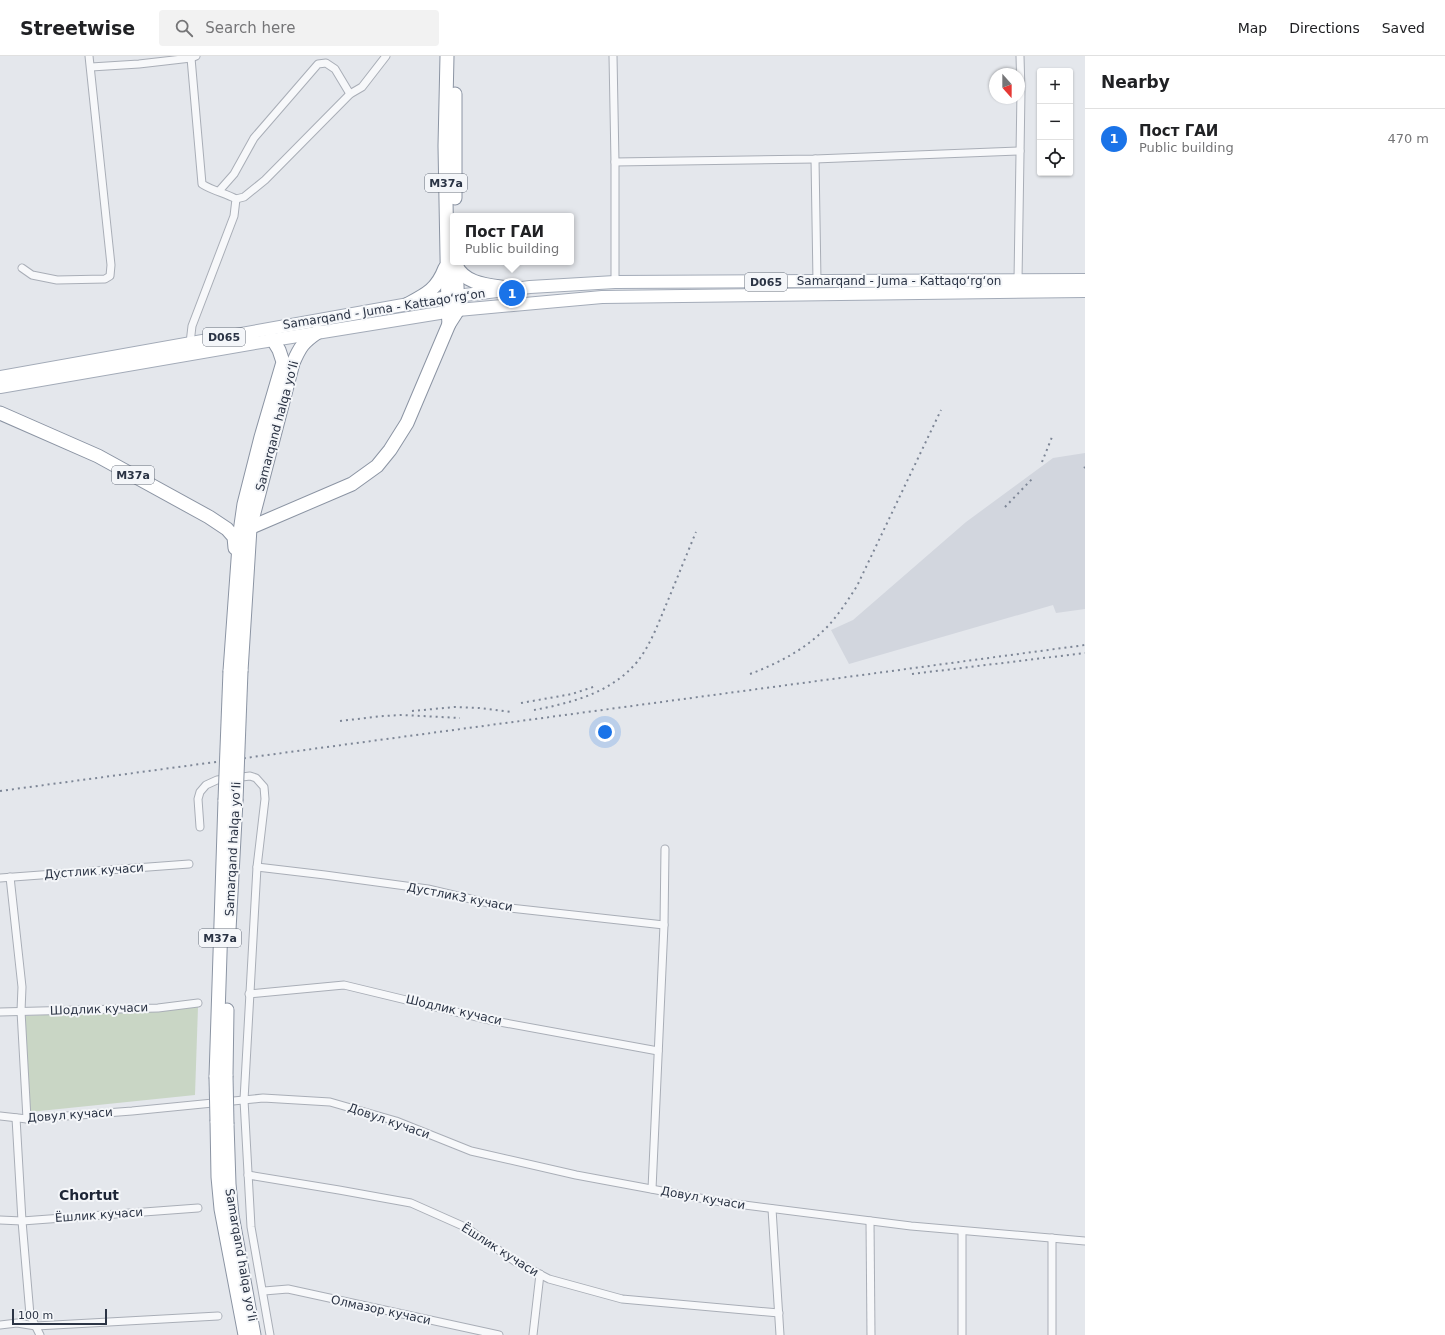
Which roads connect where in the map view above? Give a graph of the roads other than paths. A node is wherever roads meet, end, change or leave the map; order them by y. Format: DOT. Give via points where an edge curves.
graph roads {
  1 [pos="89,56"];
  2 [pos="386,56"];
  3 [pos="447,56"];
  4 [pos="455,56"];
  5 [pos="613,56"];
  6 [pos="1020,56"];
  7 [pos="193,57"];
  8 [pos="91,67"];
  9 [pos="350,94"];
  10 [pos="1020,151"];
  11 [pos="815,159"];
  12 [pos="615,162"];
  13 [pos="219,191"];
  14 [pos="236,199"];
  15 [pos="455,213"];
  16 [pos="450,220"];
  17 [pos="452,265"];
  18 [pos="453,265"];
  19 [pos="454,265"];
  20 [pos="22,268"];
  21 [pos="1018,280"];
  22 [pos="1085,280"];
  23 [pos="817,281"];
  24 [pos="614,282"];
  25 [pos="513,289"];
  26 [pos="1085,291"];
  27 [pos="453,296"];
  28 [pos="408,304"];
  29 [pos="453,310"];
  30 [pos="318,332"];
  31 [pos="273,340"];
  32 [pos="190,343"];
  33 [pos="0,377"];
  34 [pos="0,388"];
  35 [pos="0,413"];
  36 [pos="273,519"];
  37 [pos="245,530"];
  38 [pos="248,545"];
  39 [pos="238,565"];
  40 [pos="235,671"];
  41 [pos="200,827"];
  42 [pos="665,849"];
  43 [pos="188,864"];
  44 [pos="257,867"];
  45 [pos="10,877"];
  46 [pos="0,878"];
  47 [pos="664,925"];
  48 [pos="249,994"];
  49 [pos="198,1002"];
  50 [pos="21,1011"];
  51 [pos="0,1012"];
  52 [pos="658,1051"];
  53 [pos="244,1100"];
  54 [pos="0,1116"];
  55 [pos="16,1118"];
  56 [pos="27,1118"];
  57 [pos="222,1123"];
  58 [pos="248,1175"];
  59 [pos="652,1189"];
  60 [pos="198,1208"];
  61 [pos="772,1209"];
  62 [pos="0,1220"];
  63 [pos="22,1221"];
  64 [pos="870,1221"];
  65 [pos="962,1231"];
  66 [pos="1052,1238"];
  67 [pos="1085,1241"];
  68 [pos="540,1274"];
  69 [pos="264,1291"];
  70 [pos="779,1313"];
  71 [pos="218,1316"];
  72 [pos="0,1325"];
  73 [pos="36,1326"];
  74 [pos="40,1335"];
  75 [pos="245,1335"];
  76 [pos="254,1335"];
  77 [pos="270,1335"];
  78 [pos="499,1335"];
  79 [pos="533,1335"];
  80 [pos="780,1335"];
  81 [pos="871,1335"];
  82 [pos="962,1335"];
  83 [pos="1052,1335"];
  1 -- 8 [label="street"];
  2 -- 9 [label="street" via="362,87"];
  3 -- 16 [label="highway, M37a" via="445,146"];
  4 -- 15 [label="highway, M37a"];
  5 -- 12 [label="street"];
  6 -- 10 [label="street"];
  7 -- 8 [label="street"];
  7 -- 13 [label="street" via="202,184"];
  8 -- 20 [label="street" via="110,276 105,279 57,280 32,275"];
  9 -- 13 [label="street" via="335,69 326,63 318,64 254,138 234,174"];
  9 -- 14 [label="street" via="265,180 244,197"];
  10 -- 11 [label="street"];
  10 -- 21 [label="street"];
  11 -- 12 [label="street"];
  11 -- 23 [label="street"];
  12 -- 24 [label="street"];
  13 -- 14 [label="street"];
  14 -- 32 [label="street" via="234,216 192,326"];
  17 -- 28 [label="highway" via="427,294"];
  18 -- 27 [label="highway, M37a"];
  19 -- 25 [label="highway" via="461,274 471,280"];
  21 -- 22 [label="main road, Samarqand - Juma - Kattaqo‘rg‘on / D065"];
  21 -- 23 [label="main road, Samarqand - Juma - Kattaqo‘rg‘on / D065"];
  23 -- 24 [label="main road, Samarqand - Juma - Kattaqo‘rg‘on / D065"];
  24 -- 25 [label="main road, Samarqand - Juma - Kattaqo‘rg‘on / D065"];
  25 -- 27 [label="main road, Samarqand - Juma - Kattaqo‘rg‘on / D065"];
  26 -- 29 [label="main road, Samarqand - Juma - Kattaqo‘rg‘on / D065" via="602,297"];
  27 -- 28 [label="main road, Samarqand - Juma - Kattaqo‘rg‘on / D065"];
  27 -- 29 [label="highway, M37a"];
  28 -- 32 [label="main road, Samarqand - Juma - Kattaqo‘rg‘on / D065"];
  29 -- 30 [label="main road, Samarqand - Juma - Kattaqo‘rg‘on / D065"];
  29 -- 36 [label="highway" via="443,341 407,423 394,446 377,466 352,484"];
  30 -- 31 [label="main road, Samarqand - Juma - Kattaqo‘rg‘on / D065"];
  30 -- 37 [label="highway, Samarqand halqa yoʻli / M37a" via="299,349 293,363"];
  31 -- 34 [label="main road, Samarqand - Juma - Kattaqo‘rg‘on / D065"];
  31 -- 37 [label="highway, Samarqand halqa yoʻli / M37a" via="283,362 244,504"];
  32 -- 33 [label="main road, Samarqand - Juma - Kattaqo‘rg‘on / D065"];
  35 -- 39 [label="highway, M37a" via="98,456 223,526 234,537"];
  36 -- 37 [label="highway"];
  36 -- 38 [label="highway" via="255,531"];
  37 -- 38 [label="highway, Samarqand halqa yoʻli / M37a"];
  37 -- 39 [label="highway, Samarqand halqa yoʻli / M37a"];
  38 -- 40 [label="highway, Samarqand halqa yoʻli / M37a"];
  39 -- 40 [label="highway, Samarqand halqa yoʻli / M37a"];
  40 -- 57 [label="highway, Samarqand halqa yoʻli / M37a, bridge" via="221,1076"];
  41 -- 44 [label="street" via="198,800 206,785 217,780 250,776 256,778 264,787"];
  42 -- 47 [label="street"];
  43 -- 45 [label="street, Дустлик кучаси"];
  44 -- 47 [label="street, Дустлик3 кучаси" via="428,889 510,908"];
  44 -- 48 [label="street"];
  45 -- 46 [label="street, Дустлик кучаси"];
  45 -- 50 [label="street" via="22,987"];
  47 -- 52 [label="street"];
  48 -- 52 [label="street, Шодлик кучаси" via="344,985 489,1020"];
  48 -- 53 [label="street"];
  49 -- 50 [label="street, Шодлик кучаси" via="158,1008"];
  50 -- 51 [label="street, Шодлик кучаси"];
  50 -- 56 [label="street"];
  52 -- 59 [label="street"];
  53 -- 56 [label="street, Довул кучаси"];
  53 -- 58 [label="street"];
  53 -- 59 [label="street, Довул кучаси" via="263,1098 330,1102 396,1121 471,1151"];
  54 -- 55 [label="street, Довул кучаси"];
  55 -- 56 [label="street, Довул кучаси"];
  55 -- 63 [label="street"];
  57 -- 75 [label="highway, Samarqand halqa yoʻli / M37a" via="218,1177 221,1209"];
  57 -- 76 [label="highway, Samarqand halqa yoʻli / M37a" via="232,1215"];
  58 -- 68 [label="street, Ёшлик кучаси" via="410,1203 465,1227 516,1262"];
  58 -- 69 [label="street" via="251,1227"];
  59 -- 61 [label="street, Довул кучаси"];
  60 -- 63 [label="street, Ёшлик кучаси"];
  61 -- 64 [label="street, Довул кучаси"];
  61 -- 70 [label="street"];
  62 -- 63 [label="street, Ёшлик кучаси"];
  63 -- 73 [label="street" via="30,1315"];
  64 -- 65 [label="street, Довул кучаси"];
  64 -- 81 [label="street"];
  65 -- 66 [label="street, Довул кучаси"];
  65 -- 82 [label="street"];
  66 -- 67 [label="street, Довул кучаси"];
  66 -- 83 [label="street"];
  68 -- 70 [label="street, Ёшлик кучаси" via="549,1279 622,1299"];
  68 -- 79 [label="street"];
  69 -- 77 [label="street"];
  69 -- 78 [label="street, Олмазор кучаси" via="288,1289"];
  70 -- 80 [label="street"];
  71 -- 73 [label="street"];
  72 -- 73 [label="street" via="17,1323"];
  73 -- 74 [label="street"];
}
